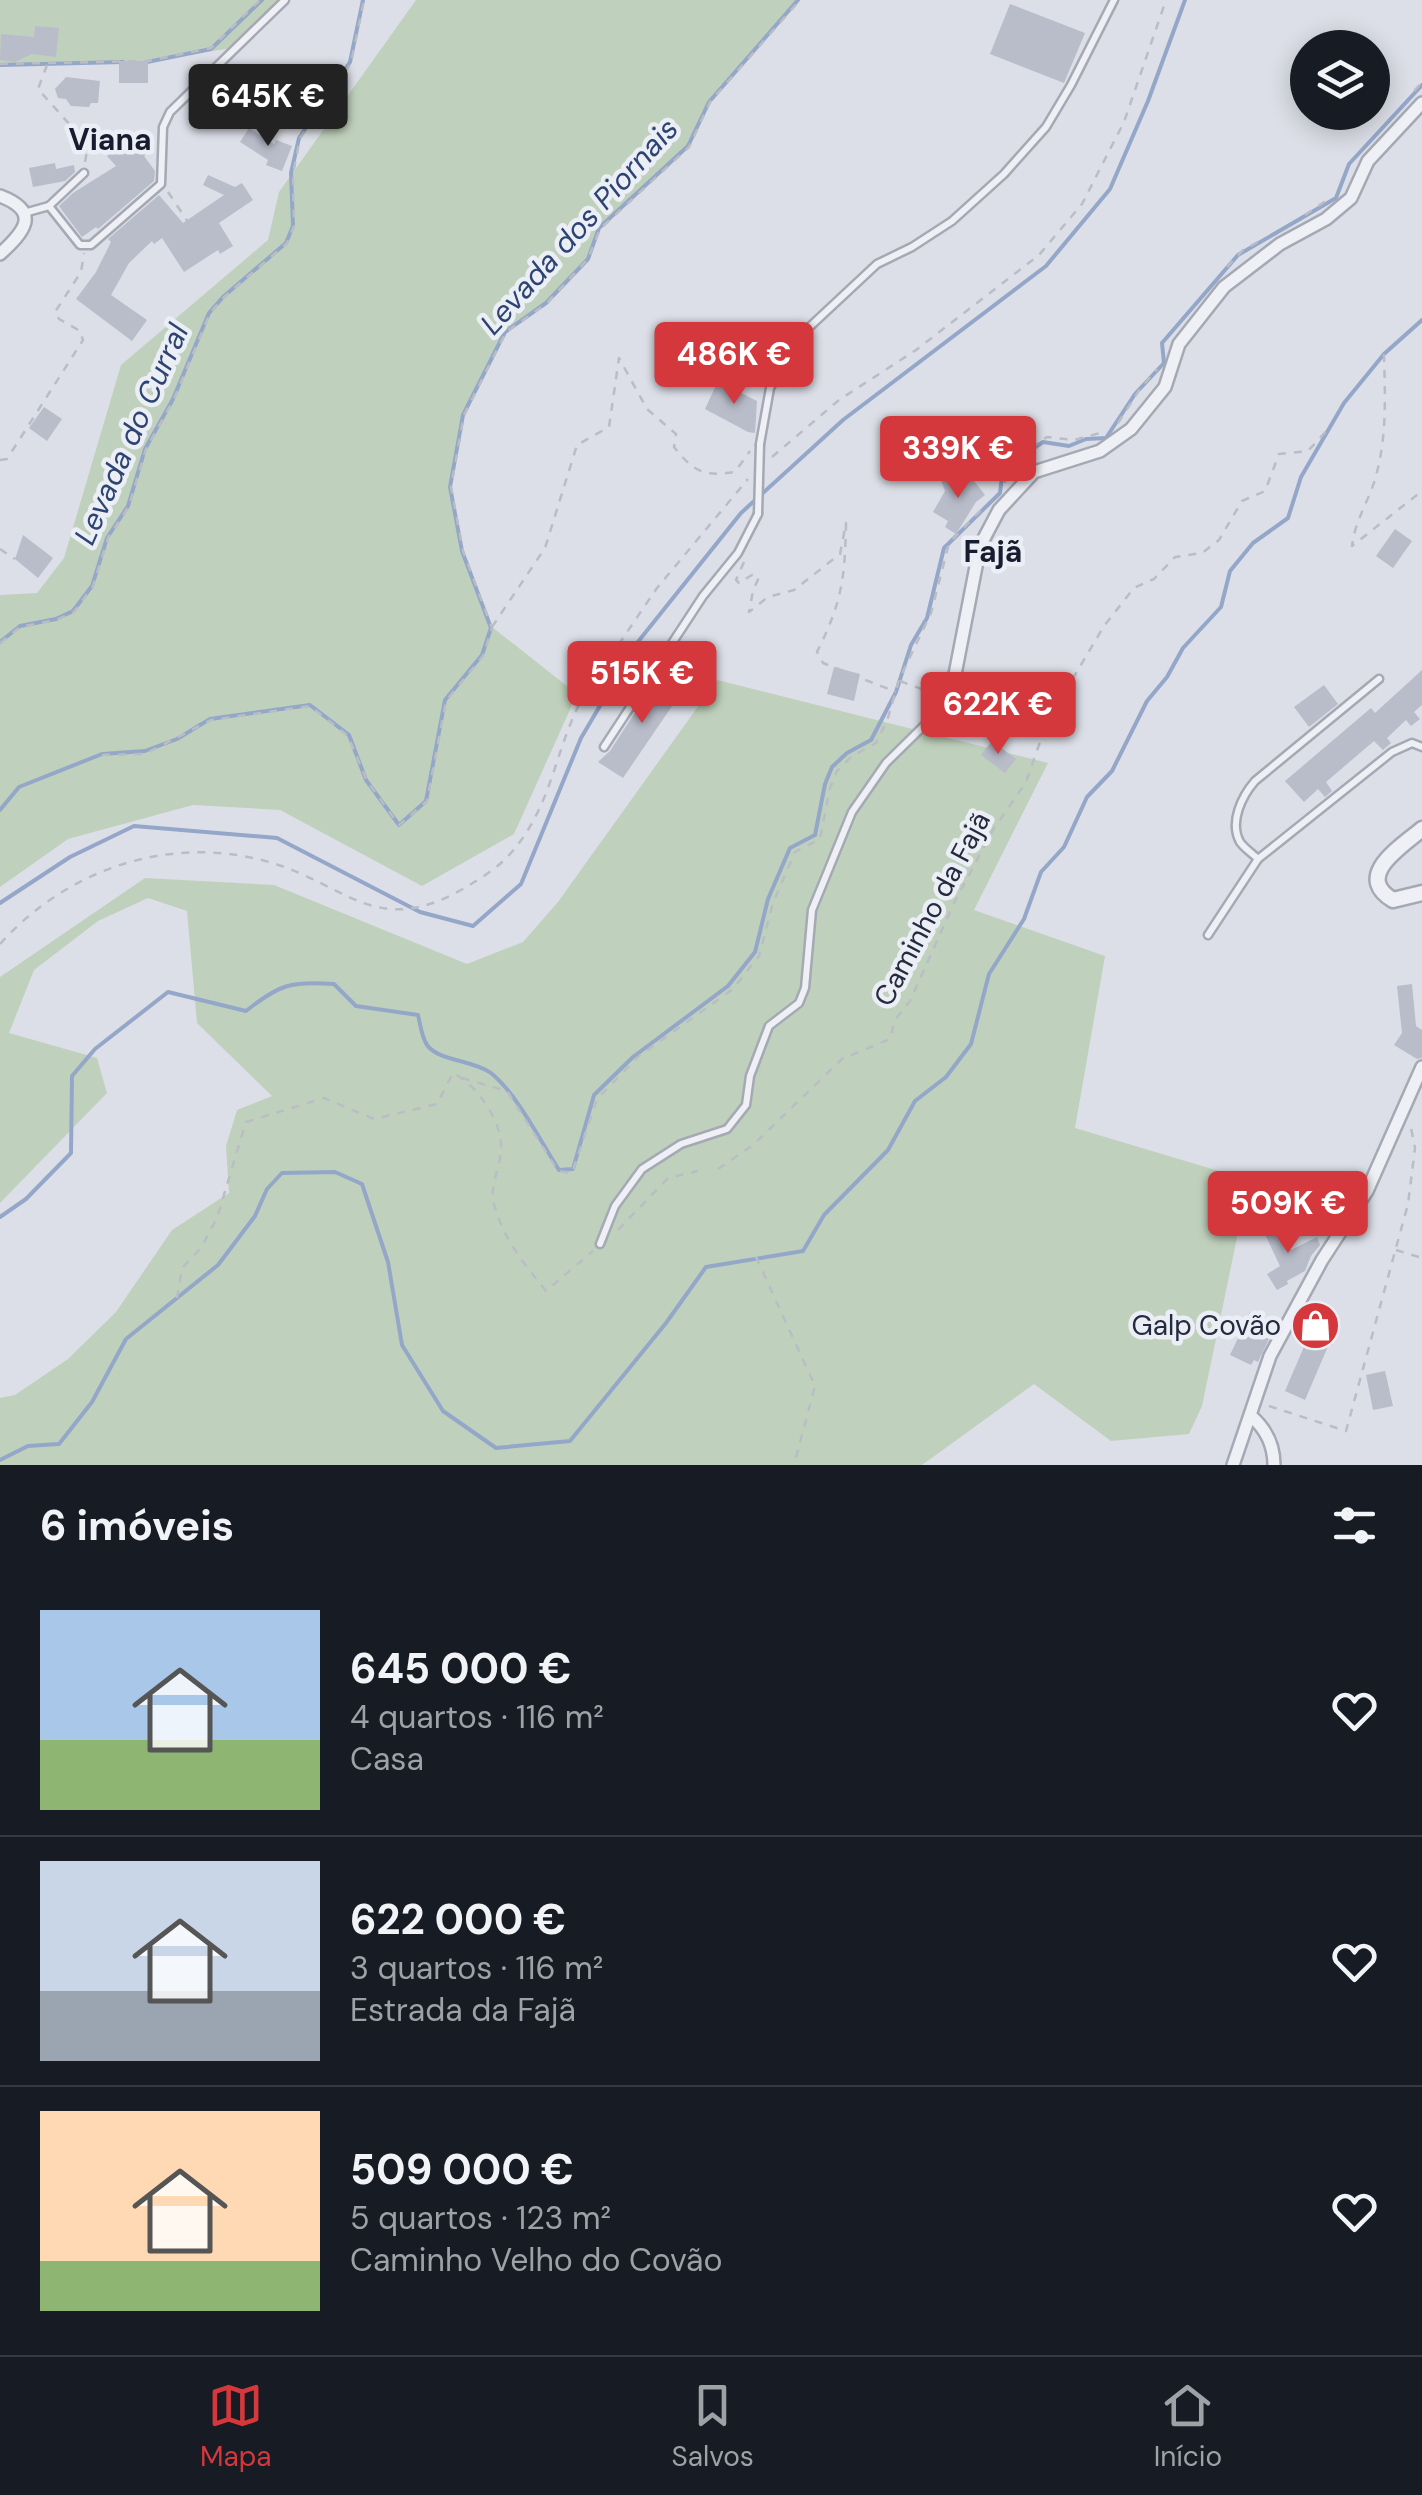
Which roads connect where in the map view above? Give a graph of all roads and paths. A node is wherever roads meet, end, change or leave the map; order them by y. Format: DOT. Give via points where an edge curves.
graph roads {
  1 [pos="260,0"];
  2 [pos="285,0"];
  3 [pos="364,0"];
  4 [pos="800,0"];
  5 [pos="1114,0"];
  6 [pos="1166,0"];
  7 [pos="0,64"];
  8 [pos="47,64"];
  9 [pos="1422,82"];
  10 [pos="1416,99"];
  11 [pos="109,129"];
  12 [pos="88,146"];
  13 [pos="84,173"];
  14 [pos="161,184"];
  15 [pos="1340,194"];
  16 [pos="0,196"];
  17 [pos="49,206"];
  18 [pos="24,213"];
  19 [pos="1302,217"];
  20 [pos="1274,234"];
  21 [pos="170,240"];
  22 [pos="85,247"];
  23 [pos="0,254"];
  24 [pos="1218,277"];
  25 [pos="1384,354"];
  26 [pos="1158,368"];
  27 [pos="1330,428"];
  28 [pos="762,433"];
  29 [pos="0,460"];
  30 [pos="763,464"];
  31 [pos="755,472"];
  32 [pos="1004,488"];
  33 [pos="1422,491"];
  34 [pos="992,500"];
  35 [pos="0,549"];
  36 [pos="738,553"];
  37 [pos="15,559"];
  38 [pos="492,628"];
  39 [pos="0,643"];
  40 [pos="1378,679"];
  41 [pos="899,680"];
  42 [pos="896,692"];
  43 [pos="950,700"];
  44 [pos="604,747"];
  45 [pos="1422,747"];
  46 [pos="102,755"];
  47 [pos="1422,829"];
  48 [pos="1258,859"];
  49 [pos="1422,893"];
  50 [pos="1208,936"];
  51 [pos="0,944"];
  52 [pos="1422,1067"];
  53 [pos="462,1078"];
  54 [pos="1406,1102"];
  55 [pos="718,1169"];
  56 [pos="698,1171"];
  57 [pos="600,1244"];
  58 [pos="1396,1250"];
  59 [pos="756,1257"];
  60 [pos="1422,1258"];
  61 [pos="177,1298"];
  62 [pos="1254,1401"];
  63 [pos="1251,1416"];
  64 [pos="794,1465"];
  65 [pos="1233,1465"];
  66 [pos="1274,1465"];
  1 -- 8 [label="path" via="211,48 148,61"];
  2 -- 14 [label="lane" via="170,112 163,127"];
  3 -- 39 [label="path" via="351,62 300,138 287,243 210,313 146,449 93,586 74,612 20,627"];
  4 -- 38 [label="path" via="710,102 689,146 600,228 588,260 546,304 506,332 464,415 450,487 463,551"];
  5 -- 28 [label="lane" via="1046,127 1004,174 952,221 877,264 802,334 770,388"];
  6 -- 30 [label="path" via="1124,122 1082,204 1038,256 839,400"];
  7 -- 8 [label="path"];
  8 -- 12 [label="path" via="38,89"];
  9 -- 10 [label="path"];
  10 -- 43 [label="street" via="1368,161 1351,198 1224,287 1178,344 1165,387 1131,429 1100,451 1034,472 999,510 980,546"];
  11 -- 12 [label="path"];
  12 -- 13 [label="path"];
  13 -- 17 [label="lane"];
  14 -- 21 [label="path" via="190,225"];
  14 -- 22 [label="lane"];
  15 -- 19 [label="path"];
  16 -- 18 [label="street"];
  17 -- 18 [label="lane"];
  17 -- 22 [label="lane"];
  18 -- 23 [label="street" via="21,235"];
  20 -- 24 [label="path" via="1243,250"];
  22 -- 29 [label="path" via="80,272 55,312 82,340 8,459"];
  25 -- 33 [label="path" via="1385,428 1352,546"];
  26 -- 32 [label="path" via="1111,433 1048,437 1007,464"];
  27 -- 55 [label="path, Caminho da Fajã" via="1308,451 1280,454 1265,491 1242,500 1219,540 1202,554 1175,557 1134,588 1104,626 1047,722 1026,782 954,903 890,1039 842,1059 754,1145"];
  28 -- 36 [label="lane, bridge" via="758,514"];
  28 -- 38 [label="path" via="735,472 691,468 674,448 676,434 647,408 620,358 608,428 577,446 545,548"];
  31 -- 51 [label="path" via="657,588 583,697 538,816 509,856 484,876 416,910 388,909 352,900 275,863 202,850 162,852 66,890"];
  34 -- 41 [label="path" via="949,543 931,613"];
  35 -- 37 [label="path"];
  36 -- 42 [label="path" via="744,562 736,580 759,577 750,612 768,597 794,590 840,554 846,523 844,582 817,652 823,663"];
  36 -- 44 [label="lane"];
  38 -- 46 [label="path" via="483,656 446,700 427,802 399,825 367,781 348,736 310,706 211,720 145,754"];
  40 -- 48 [label="lane" via="1242,796 1239,841"];
  41 -- 42 [label="path"];
  41 -- 43 [label="path"];
  42 -- 53 [label="path" via="876,744 836,771 820,839 795,852 772,903 759,956 732,989 638,1057 597,1098 572,1173 558,1171 507,1091"];
  43 -- 57 [label="lane" via="886,763 852,812 812,910 805,988 799,1003 769,1026 746,1105 728,1129 681,1144 642,1168 615,1206"];
  45 -- 48 [label="lane" via="1412,743 1392,752"];
  47 -- 49 [label="street" via="1382,863 1377,883 1394,900"];
  48 -- 50 [label="lane"];
  52 -- 54 [label="street"];
  53 -- 57 [label="path" via="491,1112 502,1146 492,1200 514,1252 546,1292"];
  53 -- 61 [label="path" via="453,1073 438,1104 392,1117 374,1119 324,1098 246,1122 217,1218 182,1268"];
  54 -- 58 [label="path" via="1415,1148"];
  54 -- 62 [label="street" via="1367,1192 1270,1356"];
  56 -- 57 [label="path" via="668,1178"];
  58 -- 60 [label="path"];
  58 -- 62 [label="path" via="1346,1430"];
  59 -- 64 [label="path" via="815,1386"];
  62 -- 63 [label="street"];
  63 -- 65 [label="street"];
  63 -- 66 [label="street" via="1264,1427"];
}
